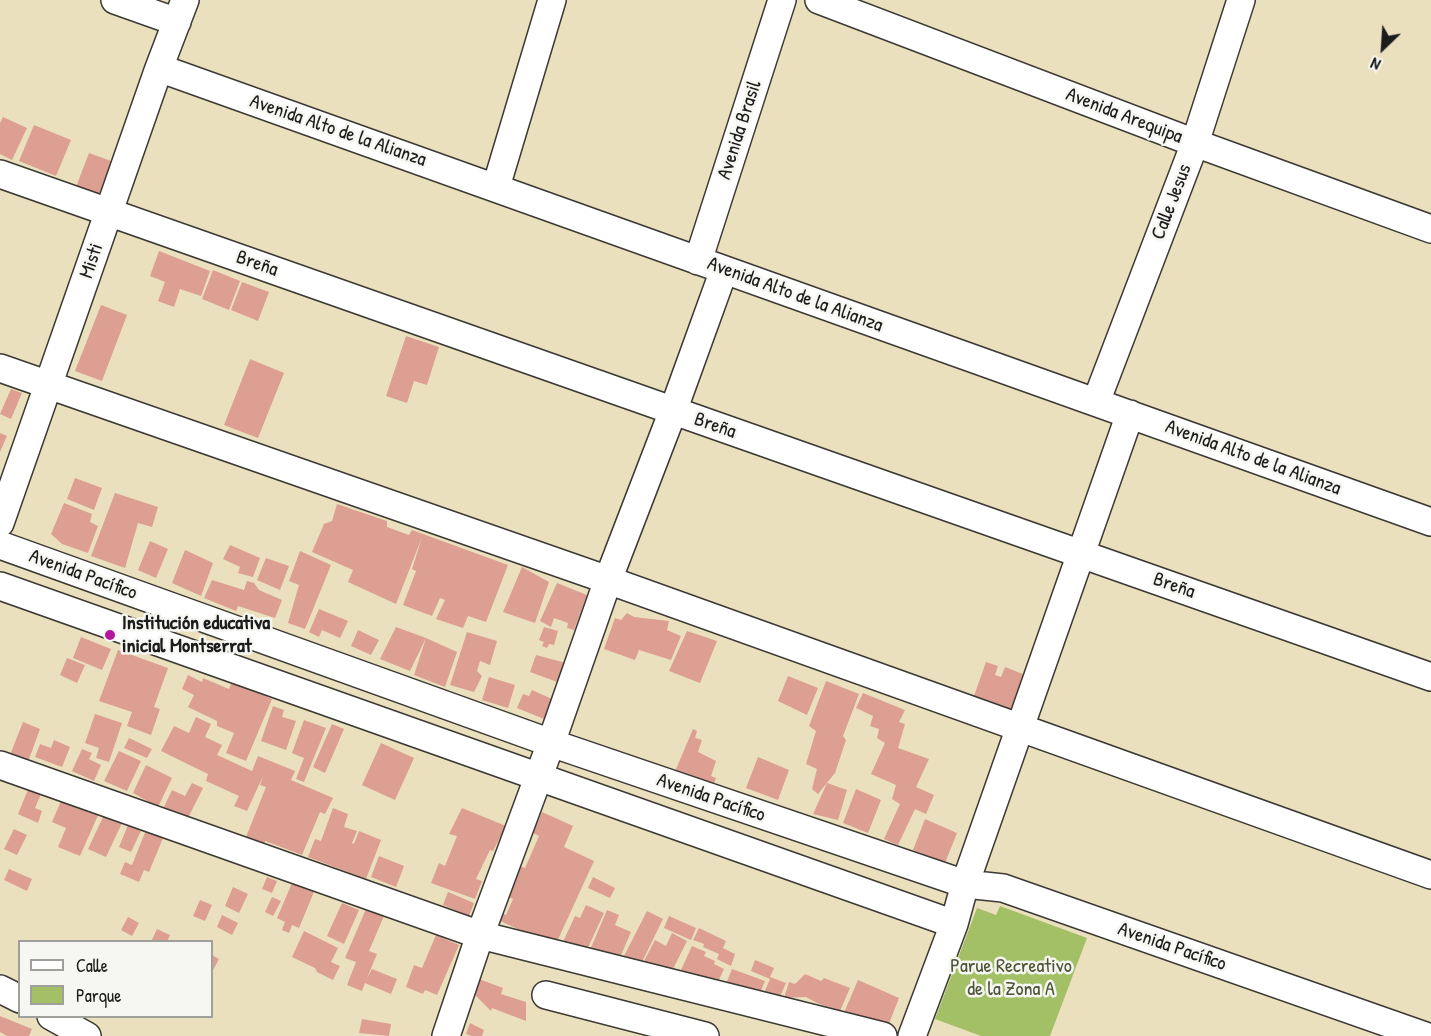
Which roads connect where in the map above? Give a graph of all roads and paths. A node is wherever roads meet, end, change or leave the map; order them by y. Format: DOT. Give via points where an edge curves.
graph roads {
  1 [pos="116,0"];
  2 [pos="552,0"];
  3 [pos="782,0"];
  4 [pos="819,0"];
  5 [pos="1241,0"];
  6 [pos="181,11"];
  7 [pos="159,68"];
  8 [pos="1194,143"];
  9 [pos="0,174"];
  10 [pos="496,187"];
  11 [pos="110,213"];
  12 [pos="1431,229"];
  13 [pos="698,261"];
  14 [pos="724,270"];
  15 [pos="0,368"];
  16 [pos="49,385"];
  17 [pos="1096,402"];
  18 [pos="673,411"];
  19 [pos="1130,414"];
  20 [pos="1431,522"];
  21 [pos="0,523"];
  22 [pos="0,545"];
  23 [pos="1081,553"];
  24 [pos="608,580"];
  25 [pos="0,586"];
  26 [pos="1431,677"];
  27 [pos="1020,727"];
  28 [pos="551,743"];
  29 [pos="0,765"];
  30 [pos="538,777"];
  31 [pos="1431,875"];
  32 [pos="965,884"];
  33 [pos="954,924"];
  34 [pos="480,935"];
  35 [pos="0,989"];
  36 [pos="546,995"];
  37 [pos="18,998"];
  38 [pos="53,1018"];
  39 [pos="87,1036"];
  40 [pos="446,1036"];
  41 [pos="705,1036"];
  42 [pos="883,1036"];
  43 [pos="912,1036"];
  44 [pos="1425,1036"];
  1 -- 6 [label="street"];
  2 -- 10 [label="street"];
  3 -- 13 [label="street, Avenida Brasil"];
  4 -- 8 [label="street, Avenida Arequipa"];
  5 -- 8 [label="street, Calle Jesus"];
  6 -- 7 [label="street, Misti"];
  7 -- 10 [label="street, Avenida Alto de la Alianza"];
  7 -- 11 [label="street, Misti"];
  8 -- 12 [label="street, Avenida Arequipa"];
  8 -- 17 [label="street, Calle Jesus"];
  9 -- 11 [label="street, Breña"];
  10 -- 13 [label="street, Avenida Alto de la Alianza"];
  11 -- 16 [label="street, Misti"];
  11 -- 18 [label="street, Breña"];
  13 -- 14 [label="street, Avenida Alto de la Alianza"];
  14 -- 17 [label="street, Avenida Alto de la Alianza"];
  14 -- 18 [label="street"];
  15 -- 16 [label="street"];
  16 -- 21 [label="street, Misti"];
  16 -- 24 [label="street"];
  17 -- 19 [label="street, Avenida Alto de la Alianza"];
  18 -- 23 [label="street, Breña"];
  18 -- 24 [label="street"];
  19 -- 20 [label="street, Avenida Alto de la Alianza"];
  19 -- 23 [label="street"];
  22 -- 28 [label="street, Avenida Pacífico"];
  23 -- 26 [label="street, Breña"];
  23 -- 27 [label="street"];
  24 -- 27 [label="street"];
  24 -- 28 [label="street"];
  25 -- 30 [label="street, Avenida Pacífico"];
  27 -- 31 [label="street"];
  27 -- 32 [label="street"];
  28 -- 30 [label="street"];
  28 -- 32 [label="street, Avenida Pacífico"];
  29 -- 34 [label="street"];
  30 -- 33 [label="street, Avenida Pacífico"];
  30 -- 34 [label="street"];
  32 -- 33 [label="street"];
  32 -- 44 [label="street, Avenida Pacífico" via="1003,888"];
  33 -- 43 [label="street"];
  34 -- 40 [label="street"];
  34 -- 42 [label="street"];
  35 -- 37 [label="street"];
  36 -- 41 [label="street"];
  38 -- 39 [label="street"];
}
